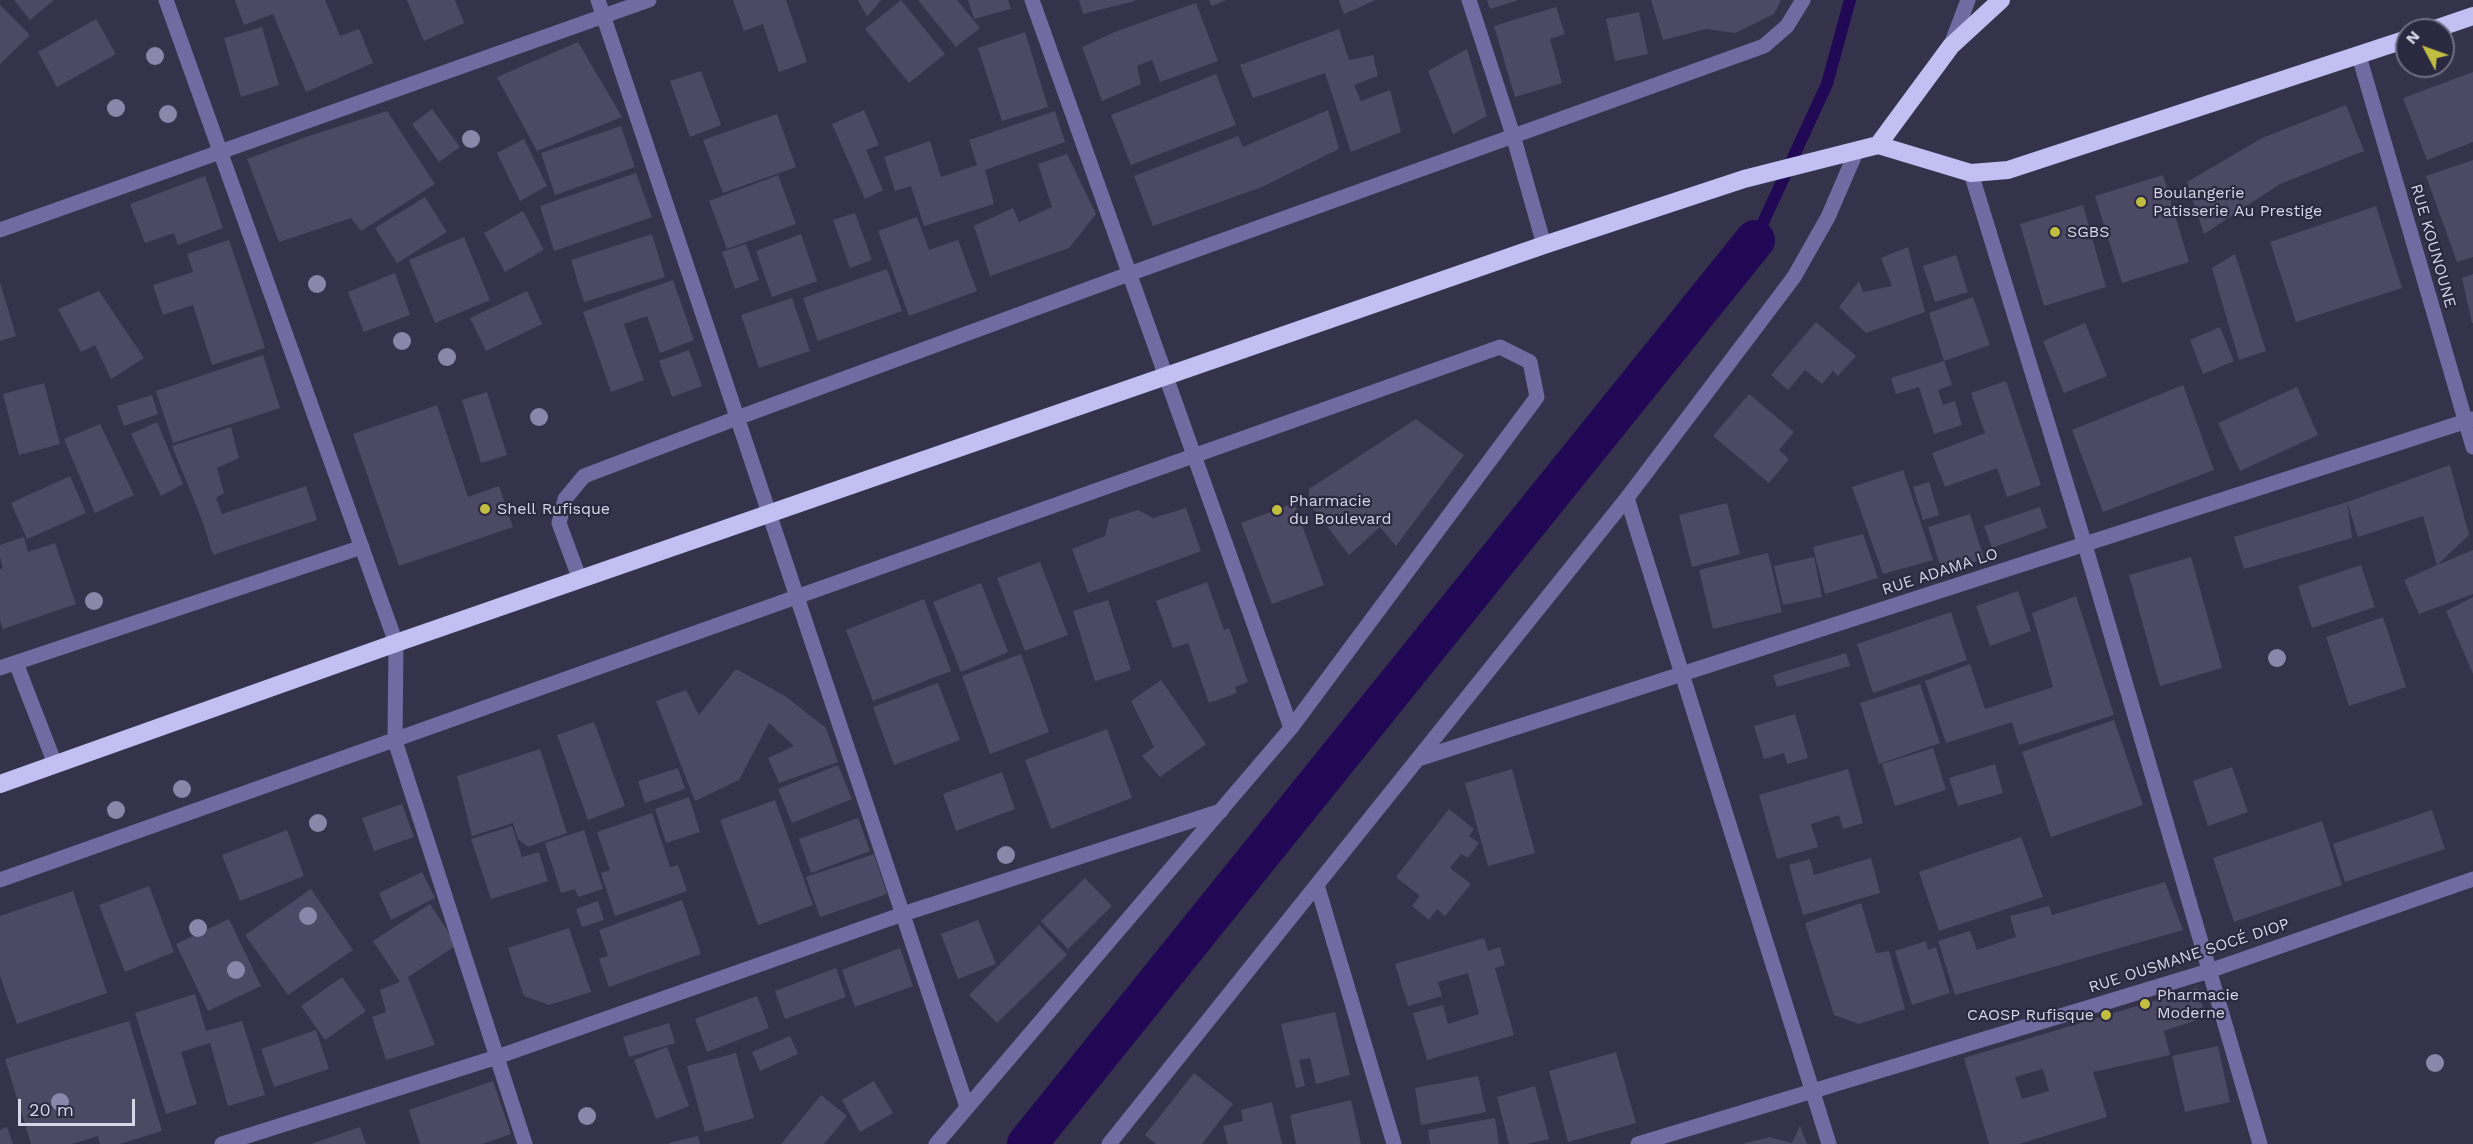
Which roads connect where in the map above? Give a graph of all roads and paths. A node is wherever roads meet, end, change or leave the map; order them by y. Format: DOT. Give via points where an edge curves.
graph roads {
  1 [pos="166,0"];
  2 [pos="597,0"];
  3 [pos="649,0"];
  4 [pos="1032,0"];
  5 [pos="1469,0"];
  6 [pos="1803,0"];
  7 [pos="1968,0"];
  8 [pos="2001,0"];
  9 [pos="603,16"];
  10 [pos="2473,16"];
  11 [pos="2455,22"];
  12 [pos="2395,43"];
  13 [pos="1951,46"];
  14 [pos="2359,56"];
  15 [pos="1513,135"];
  16 [pos="1878,145"];
  17 [pos="1857,150"];
  18 [pos="220,152"];
  19 [pos="1971,173"];
  20 [pos="0,230"];
  21 [pos="1544,245"];
  22 [pos="1130,274"];
  23 [pos="1166,377"];
  24 [pos="737,418"];
  25 [pos="2469,420"];
  26 [pos="2473,447"];
  27 [pos="1194,455"];
  28 [pos="1627,498"];
  29 [pos="770,514"];
  30 [pos="2085,545"];
  31 [pos="362,548"];
  32 [pos="580,580"];
  33 [pos="796,596"];
  34 [pos="396,643"];
  35 [pos="16,663"];
  36 [pos="0,668"];
  37 [pos="1682,673"];
  38 [pos="1291,728"];
  39 [pos="395,741"];
  40 [pos="1418,759"];
  41 [pos="55,764"];
  42 [pos="0,784"];
  43 [pos="1221,812"];
  44 [pos="2473,879"];
  45 [pos="0,880"];
  46 [pos="1317,885"];
  47 [pos="903,914"];
  48 [pos="2210,971"];
  49 [pos="497,1057"];
  50 [pos="1812,1091"];
  51 [pos="968,1107"];
  52 [pos="222,1144"];
  53 [pos="525,1144"];
  54 [pos="936,1144"];
  55 [pos="1108,1144"];
  56 [pos="1394,1144"];
  57 [pos="1638,1144"];
  58 [pos="1829,1144"];
  59 [pos="2260,1144"];
  1 -- 18 [label="street"];
  2 -- 9 [label="street"];
  3 -- 9 [label="street"];
  4 -- 22 [label="street"];
  5 -- 15 [label="street"];
  6 -- 15 [label="street" via="1786,26 1764,46"];
  7 -- 13 [label="street"];
  8 -- 13 [label="highway"];
  9 -- 18 [label="street"];
  9 -- 24 [label="street"];
  10 -- 11 [label="highway"];
  12 -- 14 [label="highway"];
  13 -- 16 [label="highway"];
  14 -- 19 [label="highway" via="2008,171"];
  14 -- 25 [label="street, RUE KOUNOUNE"];
  15 -- 21 [label="street"];
  15 -- 22 [label="street"];
  16 -- 17 [label="highway"];
  16 -- 19 [label="highway"];
  17 -- 21 [label="highway" via="1744,179"];
  17 -- 28 [label="street" via="1828,218 1794,277"];
  18 -- 20 [label="street"];
  18 -- 31 [label="street"];
  19 -- 30 [label="street"];
  21 -- 23 [label="highway"];
  22 -- 23 [label="street"];
  22 -- 24 [label="street"];
  23 -- 27 [label="street"];
  23 -- 29 [label="highway"];
  24 -- 29 [label="street"];
  24 -- 32 [label="street" via="585,476 566,499 559,523"];
  25 -- 26 [label="street, RUE KOUNOUNE"];
  25 -- 30 [label="street, RUE ADAMA LO"];
  27 -- 33 [label="street"];
  27 -- 38 [label="street"];
  27 -- 38 [label="street" via="1500,347 1530,362 1537,397"];
  28 -- 37 [label="street"];
  28 -- 40 [label="street"];
  29 -- 32 [label="highway"];
  29 -- 33 [label="street"];
  30 -- 37 [label="street, RUE ADAMA LO"];
  30 -- 48 [label="street"];
  31 -- 34 [label="street"];
  31 -- 35 [label="street"];
  32 -- 34 [label="highway"];
  33 -- 39 [label="street"];
  33 -- 47 [label="street"];
  34 -- 39 [label="street"];
  34 -- 41 [label="highway"];
  35 -- 36 [label="street"];
  35 -- 41 [label="street"];
  37 -- 40 [label="street, RUE ADAMA LO"];
  37 -- 50 [label="street"];
  38 -- 43 [label="street"];
  39 -- 45 [label="street"];
  39 -- 49 [label="street"];
  40 -- 46 [label="street"];
  41 -- 42 [label="highway"];
  43 -- 47 [label="street"];
  43 -- 51 [label="street"];
  44 -- 48 [label="street, RUE OUSMANE SOCÉ DIOP"];
  46 -- 55 [label="street"];
  46 -- 56 [label="street"];
  47 -- 49 [label="street"];
  47 -- 51 [label="street"];
  48 -- 50 [label="street, RUE OUSMANE SOCÉ DIOP"];
  48 -- 59 [label="street"];
  49 -- 52 [label="street"];
  49 -- 53 [label="street"];
  50 -- 57 [label="street, RUE OUSMANE SOCÉ DIOP"];
  50 -- 58 [label="street"];
  51 -- 54 [label="street"];
}
